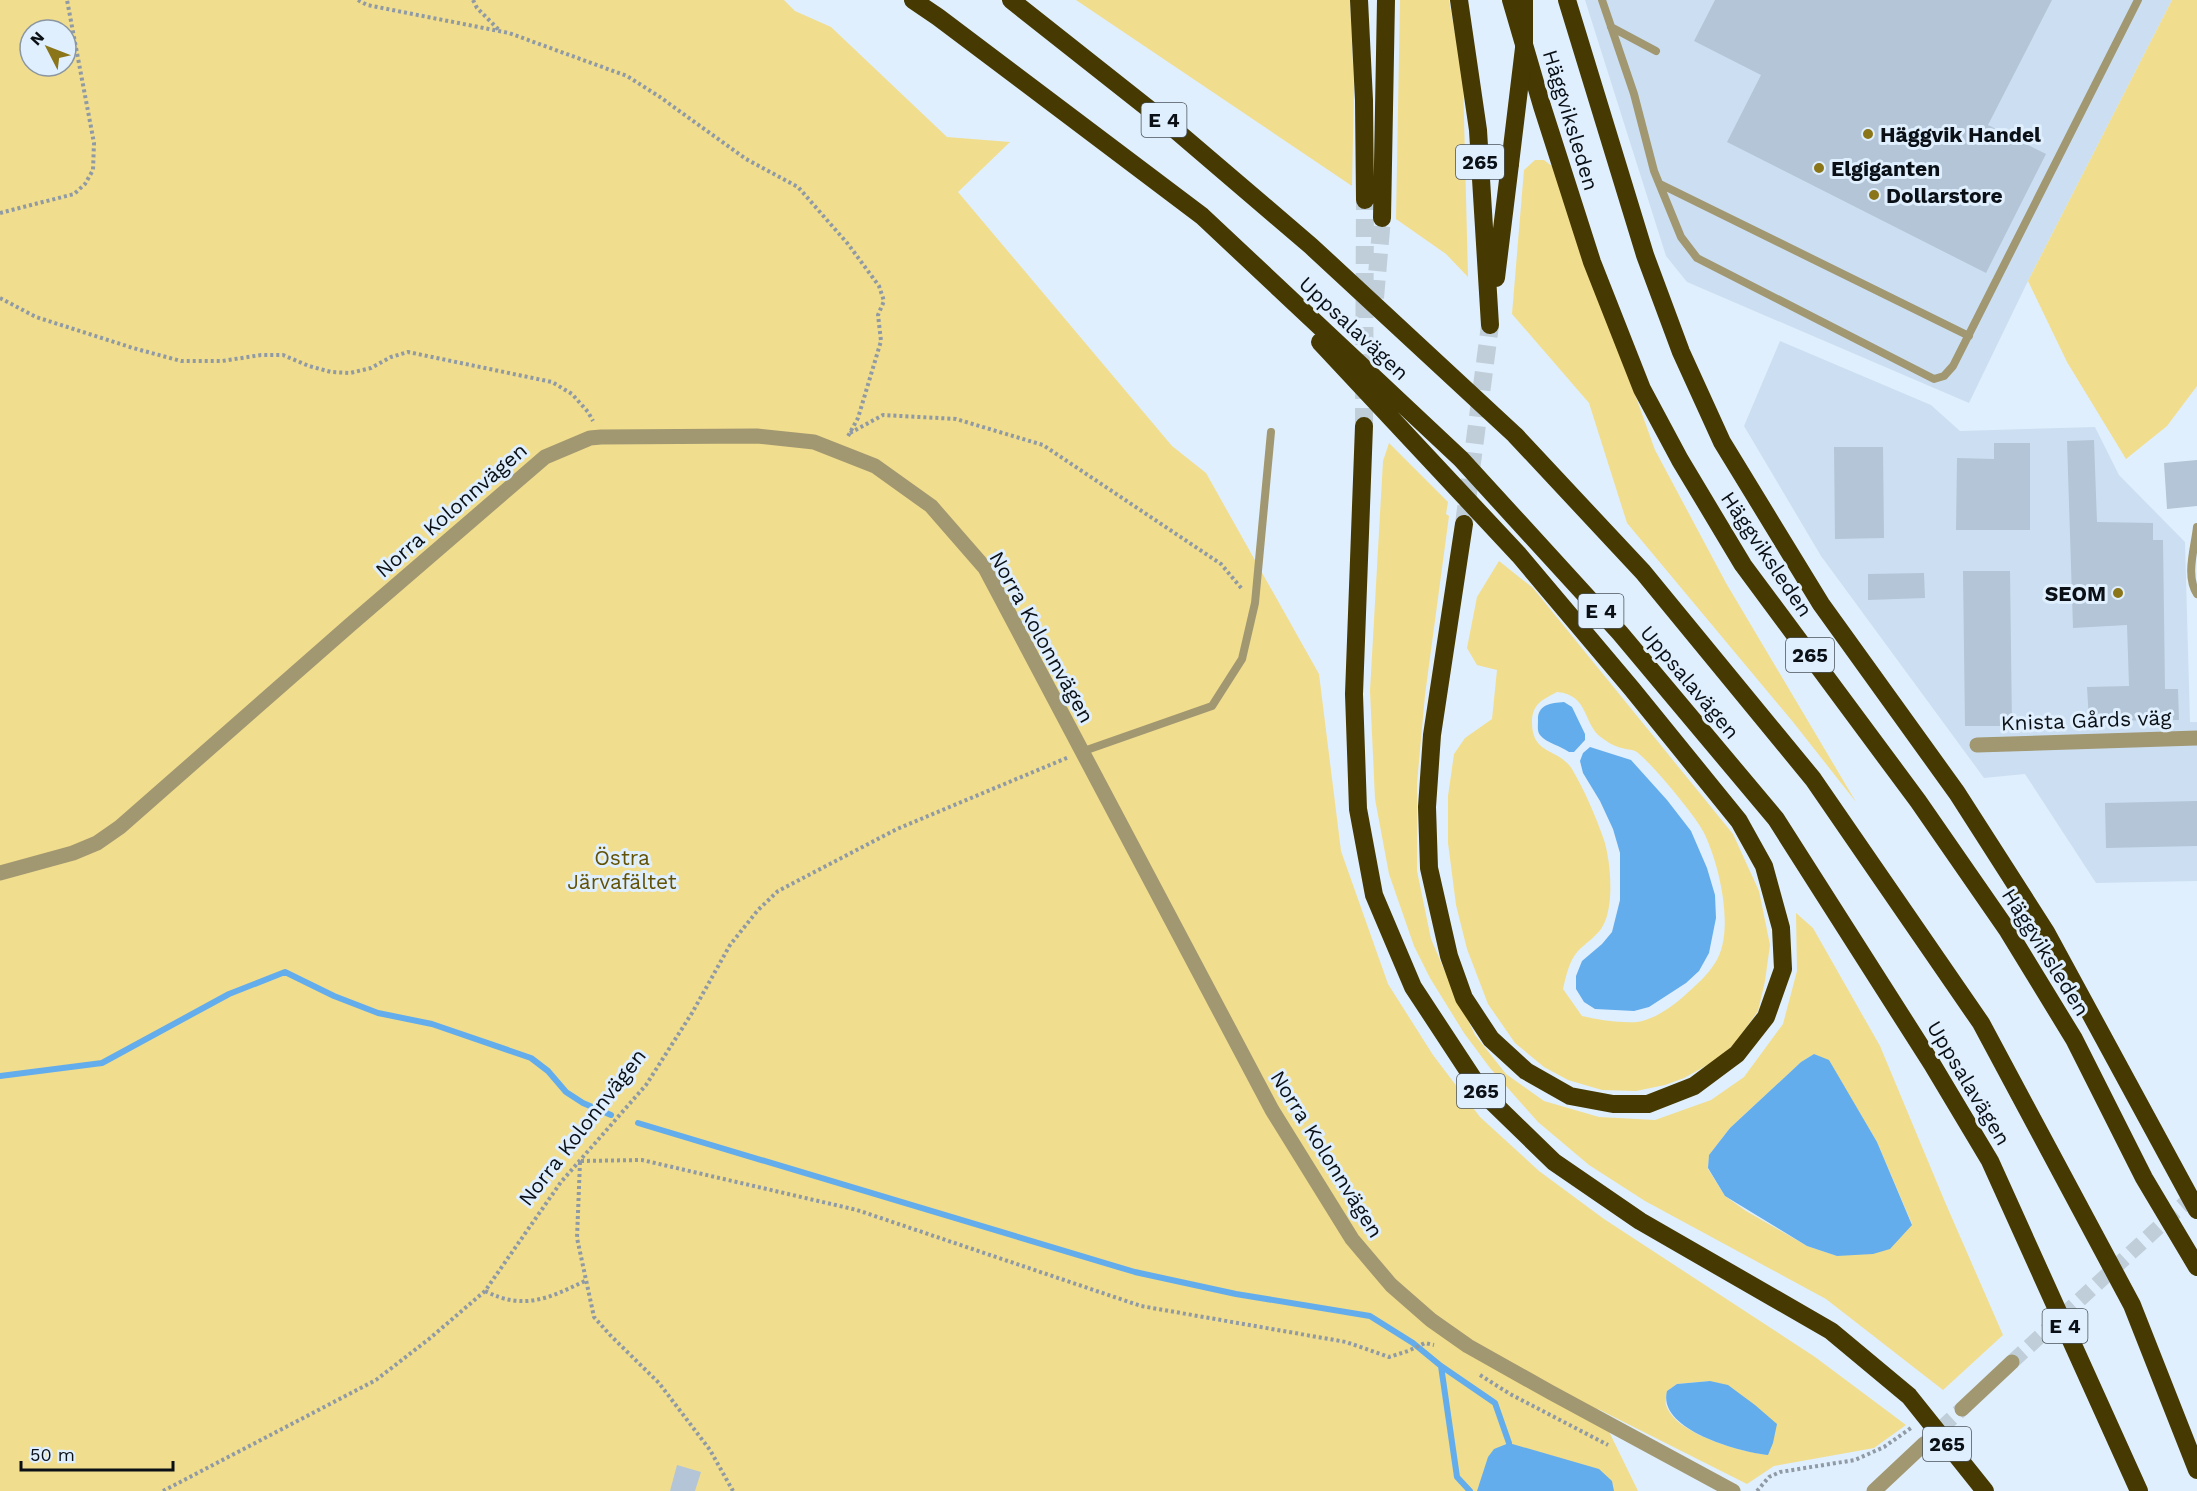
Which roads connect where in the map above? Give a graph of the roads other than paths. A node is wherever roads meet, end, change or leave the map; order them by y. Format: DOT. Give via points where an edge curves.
graph roads {
  1 [pos="914,0"];
  2 [pos="1011,0"];
  3 [pos="1359,0"];
  4 [pos="1386,0"];
  5 [pos="1460,0"];
  6 [pos="1511,0"];
  7 [pos="1524,0"];
  8 [pos="1567,0"];
  9 [pos="1602,0"];
  10 [pos="2138,0"];
  11 [pos="1611,27"];
  12 [pos="1656,51"];
  13 [pos="1660,184"];
  14 [pos="1365,200"];
  15 [pos="1202,216"];
  16 [pos="1382,218"];
  17 [pos="1969,336"];
  18 [pos="1364,426"];
  19 [pos="1271,432"];
  20 [pos="1464,524"];
  21 [pos="2197,527"];
  22 [pos="2197,594"];
  23 [pos="2197,738"];
  24 [pos="1977,745"];
  25 [pos="1081,752"];
  26 [pos="0,873"];
  27 [pos="2197,1210"];
  28 [pos="2197,1267"];
  29 [pos="2012,1362"];
  30 [pos="1962,1408"];
  31 [pos="1924,1444"];
  32 [pos="2197,1470"];
  33 [pos="1733,1491"];
  34 [pos="1874,1491"];
  35 [pos="1984,1491"];
  36 [pos="2139,1491"];
  1 -- 15 [label="highway, Uppsalavägen / E 4"];
  2 -- 32 [label="highway, Uppsalavägen / E 4" via="1173,128 1311,246 1515,435 1643,572 1813,779 1981,1023 2132,1305"];
  3 -- 14 [label="highway"];
  4 -- 16 [label="highway"];
  5 -- 7 [label="highway, 265, bridge" via="1478,130 1490,325 1524,48"];
  6 -- 28 [label="highway, Häggviksleden / 265" via="1592,262 1642,389 1680,460 1743,565 1918,801 2008,931 2074,1039 2144,1178"];
  8 -- 27 [label="highway" via="1645,255 1681,352 1722,442 1821,604 1957,793 2046,932"];
  9 -- 11 [label="lane"];
  10 -- 17 [label="lane"];
  11 -- 12 [label="lane"];
  11 -- 13 [label="lane"];
  13 -- 17 [label="lane"];
  13 -- 17 [label="lane" via="1681,237 1697,258 1934,379 1944,376 1953,366"];
  15 -- 20 [label="highway" via="1519,555 1739,821 1764,866 1781,928 1783,969 1766,1017 1737,1054 1712,1074 1694,1086 1648,1104 1613,1104 1570,1096 1526,1071 1491,1040 1464,998 1449,956 1429,868 1427,807 1432,735"];
  15 -- 36 [label="highway, Uppsalavägen / E 4" via="1461,459 1620,633 1776,819 1990,1161"];
  18 -- 35 [label="highway, 265" via="1354,694 1359,809 1374,895 1413,987 1482,1092 1554,1162 1640,1221 1831,1331 1909,1396"];
  19 -- 25 [label="lane" via="1255,603 1242,658 1212,706"];
  21 -- 22 [label="lane" via="2191,578"];
  23 -- 24 [label="street, Knista Gårds väg"];
  25 -- 26 [label="street, Norra Kolonnvägen" via="985,568 931,506 875,466 814,442 757,436 590,438 545,457 120,827 73,853"];
  25 -- 33 [label="street, Norra Kolonnvägen" via="1272,1110 1352,1239 1391,1285 1468,1346"];
  29 -- 30 [label="street"];
  31 -- 34 [label="street"];
}
